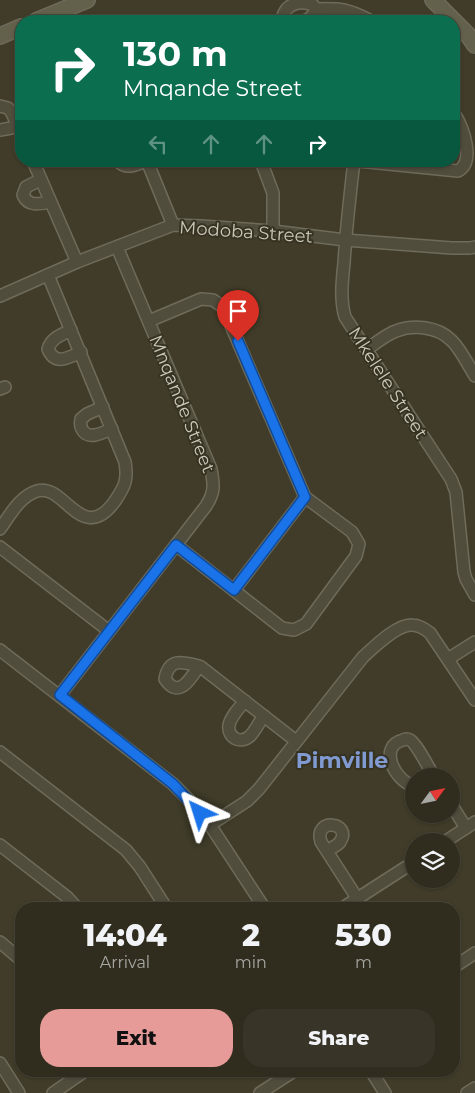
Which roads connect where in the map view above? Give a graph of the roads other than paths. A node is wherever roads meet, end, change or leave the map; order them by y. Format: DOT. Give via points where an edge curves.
graph roads {
  1 [pos="87,0"];
  2 [pos="433,0"];
  3 [pos="316,9"];
  4 [pos="51,15"];
  5 [pos="283,15"];
  6 [pos="314,15"];
  7 [pos="318,15"];
  8 [pos="361,15"];
  9 [pos="448,15"];
  10 [pos="460,27"];
  11 [pos="15,30"];
  12 [pos="0,36"];
  13 [pos="475,45"];
  14 [pos="0,106"];
  15 [pos="15,120"];
  16 [pos="460,123"];
  17 [pos="15,129"];
  18 [pos="0,130"];
  19 [pos="35,167"];
  20 [pos="149,167"];
  21 [pos="263,167"];
  22 [pos="353,167"];
  23 [pos="418,167"];
  24 [pos="40,180"];
  25 [pos="50,202"];
  26 [pos="173,225"];
  27 [pos="273,231"];
  28 [pos="345,240"];
  29 [pos="117,247"];
  30 [pos="475,247"];
  31 [pos="77,262"];
  32 [pos="48,275"];
  33 [pos="0,296"];
  34 [pos="149,321"];
  35 [pos="71,330"];
  36 [pos="367,349"];
  37 [pos="80,352"];
  38 [pos="475,376"];
  39 [pos="103,407"];
  40 [pos="112,429"];
  41 [pos="305,497"];
  42 [pos="0,529"];
  43 [pos="176,545"];
  44 [pos="0,547"];
  45 [pos="234,590"];
  46 [pos="475,595"];
  47 [pos="109,631"];
  48 [pos="475,642"];
  49 [pos="0,650"];
  50 [pos="448,659"];
  51 [pos="199,666"];
  52 [pos="60,695"];
  53 [pos="475,700"];
  54 [pos="245,701"];
  55 [pos="264,716"];
  56 [pos="296,741"];
  57 [pos="0,752"];
  58 [pos="429,768"];
  59 [pos="405,782"];
  60 [pos="460,813"];
  61 [pos="210,825"];
  62 [pos="471,825"];
  63 [pos="458,833"];
  64 [pos="0,845"];
  65 [pos="327,851"];
  66 [pos="405,868"];
  67 [pos="357,898"];
  68 [pos="72,902"];
  69 [pos="162,902"];
  70 [pos="260,902"];
  71 [pos="351,902"];
  72 [pos="0,942"];
  73 [pos="475,953"];
  74 [pos="15,955"];
  75 [pos="460,963"];
  76 [pos="0,1063"];
  77 [pos="76,1077"];
  78 [pos="285,1077"];
  79 [pos="375,1077"];
  80 [pos="475,1088"];
  81 [pos="19,1093"];
  82 [pos="53,1093"];
  83 [pos="260,1093"];
  84 [pos="385,1093"];
  85 [pos="467,1093"];
  1 -- 4 [label="street"];
  2 -- 9 [label="street"];
  3 -- 5 [label="street" via="302,2 287,8"];
  3 -- 6 [label="street"];
  3 -- 7 [label="street"];
  3 -- 8 [label="street" via="336,8"];
  10 -- 13 [label="street"];
  11 -- 12 [label="street"];
  14 -- 15 [label="street" via="8,108"];
  16 -- 23 [label="street" via="474,148 470,165 458,171"];
  17 -- 18 [label="street"];
  19 -- 24 [label="street"];
  20 -- 26 [label="street"];
  21 -- 27 [label="street" via="273,193"];
  22 -- 28 [label="street, Mkelele Street"];
  24 -- 25 [label="street"];
  24 -- 25 [label="street" via="26,187 24,200 34,204"];
  25 -- 31 [label="street"];
  26 -- 27 [label="street, Modoba Street"];
  26 -- 29 [label="street, Modoba Street"];
  27 -- 28 [label="street, Modoba Street"];
  28 -- 30 [label="street, Modoba Street"];
  28 -- 36 [label="street, Mkelele Street" via="341,304 345,317"];
  29 -- 31 [label="street, Modoba Street"];
  29 -- 34 [label="street, Mnqande Street"];
  31 -- 32 [label="street, Modoba Street"];
  32 -- 33 [label="street, Modoba Street"];
  32 -- 35 [label="street"];
  34 -- 41 [label="street" via="200,299 213,300 223,306"];
  34 -- 43 [label="street, Mnqande Street" via="211,469 214,484 206,506"];
  35 -- 37 [label="street"];
  35 -- 37 [label="street" via="50,343 50,355 63,360"];
  36 -- 38 [label="street" via="396,331 426,328 452,340"];
  36 -- 46 [label="street, Mkelele Street" via="451,479 456,492 464,572"];
  37 -- 39 [label="street"];
  39 -- 40 [label="street"];
  39 -- 40 [label="street" via="87,414 80,425 88,435"];
  40 -- 42 [label="street" via="127,475 124,487 102,515 89,518 50,492 39,490 25,496"];
  41 -- 45 [label="street"];
  41 -- 45 [label="street" via="352,532 359,544 356,556 306,624 294,630 282,628"];
  43 -- 45 [label="street"];
  43 -- 47 [label="street, Mnqande Street"];
  44 -- 47 [label="street"];
  47 -- 52 [label="street, Mnqande Street"];
  48 -- 50 [label="street"];
  49 -- 52 [label="street"];
  50 -- 53 [label="street"];
  50 -- 56 [label="street" via="430,633 413,625 403,626 363,657"];
  51 -- 54 [label="street"];
  52 -- 61 [label="street" via="173,784"];
  54 -- 55 [label="street"];
  54 -- 55 [label="street" via="228,726 233,738 244,740 250,736"];
  55 -- 56 [label="street"];
  56 -- 61 [label="street" via="247,801"];
  57 -- 69 [label="street" via="126,850"];
  58 -- 59 [label="street" via="410,740 395,743 390,759"];
  60 -- 62 [label="street"];
  61 -- 70 [label="street"];
  62 -- 63 [label="street"];
  64 -- 68 [label="street"];
  65 -- 67 [label="street"];
  66 -- 67 [label="street"];
  67 -- 71 [label="street"];
  72 -- 74 [label="street"];
  73 -- 75 [label="street"];
  76 -- 81 [label="street"];
  77 -- 82 [label="street"];
  78 -- 83 [label="street"];
  79 -- 84 [label="street"];
  80 -- 85 [label="street"];
}
